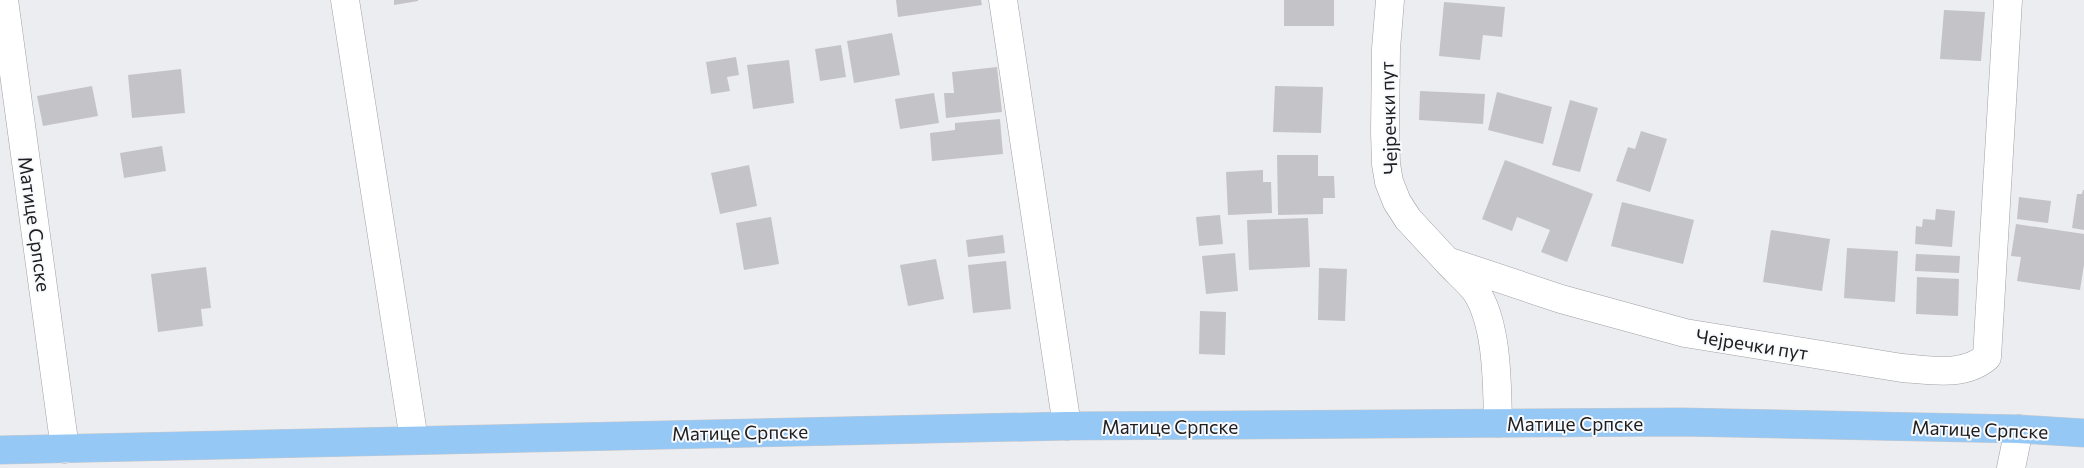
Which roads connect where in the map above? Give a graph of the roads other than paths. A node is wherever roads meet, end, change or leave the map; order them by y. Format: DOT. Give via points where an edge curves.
graph roads {
  1 [pos="4,0"];
  2 [pos="345,0"];
  3 [pos="1003,0"];
  4 [pos="1390,0"];
  5 [pos="2008,0"];
  6 [pos="1447,261"];
  7 [pos="1498,423"];
  8 [pos="1067,426"];
  9 [pos="2019,429"];
  10 [pos="2084,433"];
  11 [pos="414,440"];
  12 [pos="65,449"];
  13 [pos="0,450"];
  14 [pos="2011,468"];
  1 -- 12 [label="street, Матице Српске"];
  2 -- 11 [label="street"];
  3 -- 8 [label="street"];
  4 -- 6 [label="street, Чејречки пут" via="1385,123 1389,182 1396,202 1408,219"];
  5 -- 6 [label="street, Чејречки пут" via="1987,357 1978,365 1939,371 1902,368 1685,333 1561,299"];
  6 -- 7 [label="street" via="1475,291 1485,313 1496,364"];
  7 -- 8 [label="main road, Матице Српске"];
  7 -- 9 [label="main road, Матице Српске" via="1681,422"];
  8 -- 11 [label="main road, Матице Српске"];
  9 -- 10 [label="main road, Матице Српске"];
  9 -- 14 [label="street"];
  11 -- 12 [label="main road, Матице Српске"];
  12 -- 13 [label="main road, Матице Српске"];
}
